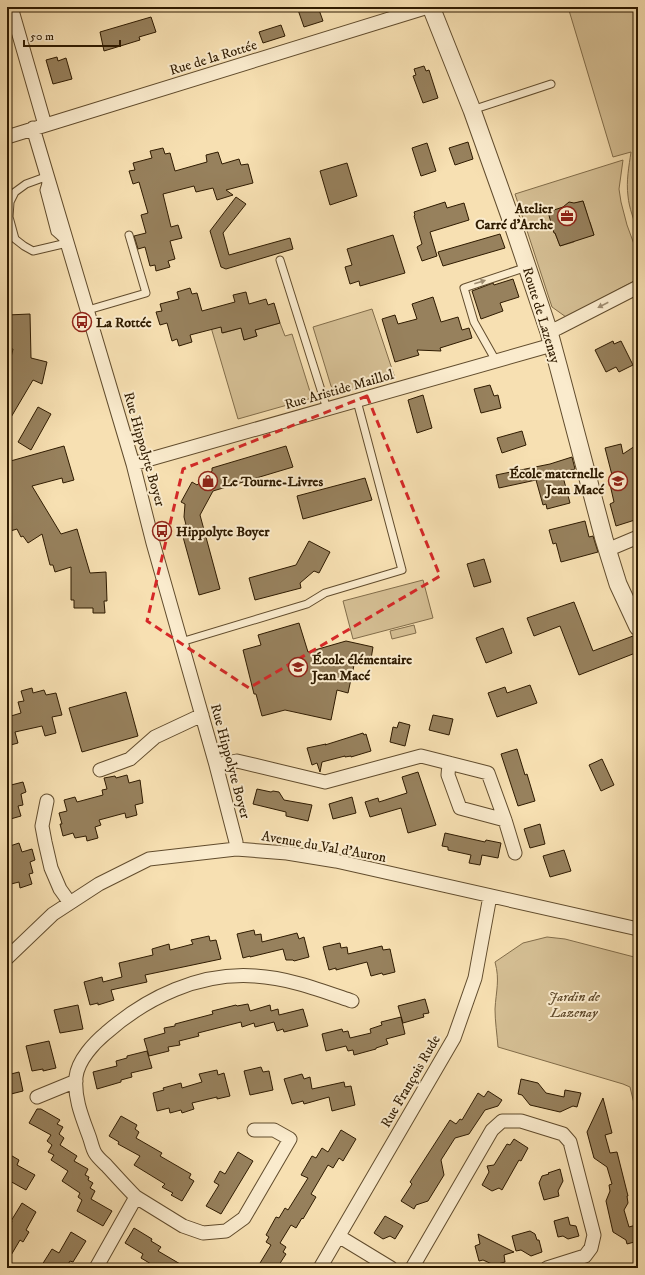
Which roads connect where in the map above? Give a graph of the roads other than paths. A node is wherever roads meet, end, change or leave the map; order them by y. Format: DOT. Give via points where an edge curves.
graph roads {
  1 [pos="11,7"];
  2 [pos="430,7"];
  3 [pos="551,84"];
  4 [pos="472,110"];
  5 [pos="39,126"];
  6 [pos="7,137"];
  7 [pos="48,176"];
  8 [pos="129,235"];
  9 [pos="67,243"];
  10 [pos="280,260"];
  11 [pos="527,267"];
  12 [pos="638,287"];
  13 [pos="88,310"];
  14 [pos="550,338"];
  15 [pos="496,362"];
  16 [pos="357,401"];
  17 [pos="327,409"];
  18 [pos="133,464"];
  19 [pos="638,537"];
  20 [pos="607,550"];
  21 [pos="638,627"];
  22 [pos="181,642"];
  23 [pos="202,715"];
  24 [pos="449,763"];
  25 [pos="216,765"];
  26 [pos="100,770"];
  27 [pos="47,801"];
  28 [pos="505,820"];
  29 [pos="236,849"];
  30 [pos="515,853"];
  31 [pos="490,896"];
  32 [pos="70,903"];
  33 [pos="638,929"];
  34 [pos="7,958"];
  35 [pos="352,1001"];
  36 [pos="76,1081"];
  37 [pos="37,1097"];
  38 [pos="254,1130"];
  39 [pos="136,1197"];
  40 [pos="340,1237"];
  41 [pos="96,1268"];
  42 [pos="320,1268"];
  43 [pos="391,1268"];
  44 [pos="412,1268"];
  45 [pos="547,1268"];
  1 -- 5 [label="street, Rue Hippolyte Boyer"];
  2 -- 4 [label="street, Route de Lazenay"];
  2 -- 5 [label="street, Rue de la Rottée"];
  3 -- 4 [label="lane"];
  4 -- 11 [label="street, Route de Lazenay"];
  5 -- 6 [label="street, Rue de la Rottée"];
  5 -- 7 [label="street, Rue Hippolyte Boyer"];
  7 -- 9 [label="street, Rue Hippolyte Boyer"];
  7 -- 9 [label="lane" via="26,184 15,192 10,202 9,217 15,238 33,251"];
  8 -- 13 [label="lane" via="146,293"];
  9 -- 13 [label="street, Rue Hippolyte Boyer"];
  10 -- 17 [label="lane"];
  11 -- 14 [label="street, Route de Lazenay"];
  15 -- 11 [label="lane, one-way" via="474,322 464,288"];
  12 -- 14 [label="street, Rue Aristide Maillol, one-way" via="558,328"];
  13 -- 18 [label="street, Rue Hippolyte Boyer"];
  14 -- 15 [label="street, Rue Aristide Maillol"];
  14 -- 20 [label="street, Route de Lazenay"];
  15 -- 16 [label="street, Rue Aristide Maillol"];
  16 -- 17 [label="street, Rue Aristide Maillol"];
  16 -- 22 [label="lane" via="402,570 325,593 307,604"];
  17 -- 18 [label="street, Rue Aristide Maillol"];
  18 -- 22 [label="street, Rue Hippolyte Boyer"];
  19 -- 20 [label="street"];
  20 -- 21 [label="street, Route de Lazenay" via="618,584"];
  22 -- 23 [label="street, Rue Hippolyte Boyer"];
  23 -- 25 [label="street, Rue Hippolyte Boyer"];
  23 -- 26 [label="street" via="155,737 130,759"];
  24 -- 25 [label="street" via="421,756 325,782 237,761"];
  24 -- 28 [label="street" via="488,773"];
  24 -- 28 [label="street" via="448,776 460,808"];
  25 -- 29 [label="street, Rue Hippolyte Boyer"];
  27 -- 32 [label="street" via="42,826 50,868"];
  28 -- 30 [label="street"];
  29 -- 31 [label="street, Avenue du Val d'Auron" via="287,853 336,861"];
  29 -- 32 [label="street, Avenue du Val d'Auron" via="149,859 99,884"];
  31 -- 33 [label="street, Avenue du Val d'Auron"];
  31 -- 40 [label="street, Rue François Rude" via="475,978 454,1038"];
  32 -- 34 [label="street, Avenue du Val d'Auron" via="53,914"];
  35 -- 36 [label="street" via="293,982 254,976 216,977 195,982 165,993 118,1022 94,1044 83,1059"];
  36 -- 37 [label="street"];
  36 -- 39 [label="street" via="79,1110 95,1153"];
  38 -- 39 [label="street" via="274,1130 290,1139 244,1218 226,1231 196,1231 183,1226"];
  39 -- 41 [label="street"];
  40 -- 42 [label="street, Rue François Rude"];
  40 -- 43 [label="street"];
  44 -- 45 [label="street" via="492,1130 502,1121 521,1122 562,1134 570,1142 594,1235 591,1248 585,1256"];
}
